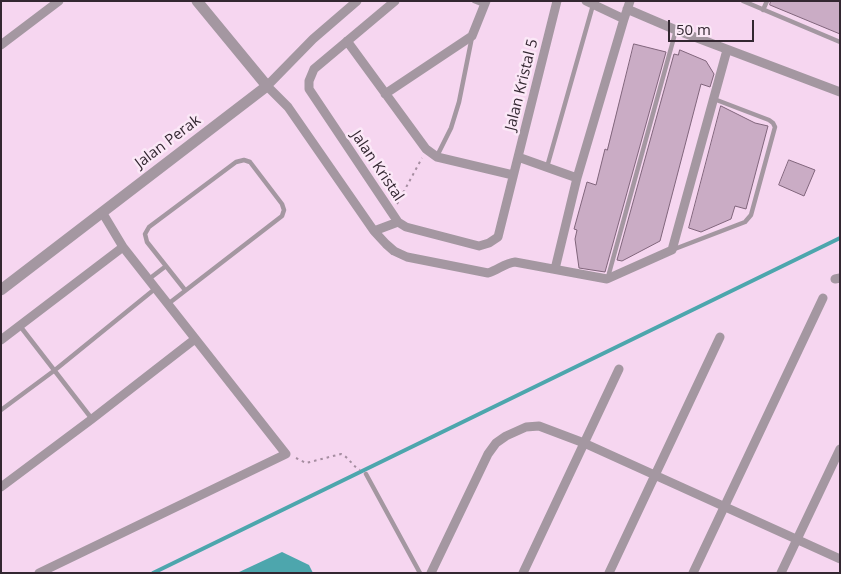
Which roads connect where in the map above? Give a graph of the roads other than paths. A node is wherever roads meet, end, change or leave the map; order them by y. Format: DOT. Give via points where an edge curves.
graph roads {
  1 [pos="59,1"];
  2 [pos="197,1"];
  3 [pos="357,1"];
  4 [pos="395,1"];
  5 [pos="474,1"];
  6 [pos="557,1"];
  7 [pos="742,1"];
  8 [pos="767,1"];
  9 [pos="485,3"];
  10 [pos="589,3"];
  11 [pos="629,5"];
  12 [pos="763,10"];
  13 [pos="624,19"];
  14 [pos="676,30"];
  15 [pos="472,36"];
  16 [pos="346,41"];
  17 [pos="840,42"];
  18 [pos="1,45"];
  19 [pos="727,50"];
  20 [pos="267,86"];
  21 [pos="840,92"];
  22 [pos="385,94"];
  23 [pos="714,99"];
  24 [pos="436,157"];
  25 [pos="518,158"];
  26 [pos="547,167"];
  27 [pos="513,175"];
  28 [pos="577,178"];
  29 [pos="102,212"];
  30 [pos="398,222"];
  31 [pos="374,231"];
  32 [pos="123,246"];
  33 [pos="672,250"];
  34 [pos="166,266"];
  35 [pos="555,269"];
  36 [pos="149,279"];
  37 [pos="607,279"];
  38 [pos="156,288"];
  39 [pos="1,290"];
  40 [pos="185,290"];
  41 [pos="823,298"];
  42 [pos="168,304"];
  43 [pos="20,326"];
  44 [pos="720,337"];
  45 [pos="195,339"];
  46 [pos="1,340"];
  47 [pos="619,369"];
  48 [pos="55,370"];
  49 [pos="1,410"];
  50 [pos="92,419"];
  51 [pos="584,443"];
  52 [pos="840,449"];
  53 [pos="366,474"];
  54 [pos="655,476"];
  55 [pos="1,487"];
  56 [pos="724,507"];
  57 [pos="797,540"];
  58 [pos="840,559"];
  59 [pos="39,573"];
  60 [pos="420,573"];
  61 [pos="431,573"];
  62 [pos="524,573"];
  63 [pos="609,573"];
  64 [pos="693,573"];
  65 [pos="782,573"];
  1 -- 18 [label="street"];
  2 -- 20 [label="street"];
  3 -- 20 [label="street" via="313,39"];
  4 -- 16 [label="street, Jalan Kristal"];
  5 -- 9 [label="lane"];
  6 -- 25 [label="street, Jalan Kristal 5"];
  7 -- 12 [label="lane"];
  8 -- 12 [label="lane"];
  9 -- 15 [label="street"];
  10 -- 13 [label="street"];
  10 -- 26 [label="lane"];
  11 -- 13 [label="street"];
  11 -- 14 [label="street"];
  12 -- 17 [label="lane"];
  13 -- 28 [label="street"];
  14 -- 19 [label="street"];
  14 -- 37 [label="lane"];
  15 -- 22 [label="street"];
  15 -- 24 [label="lane" via="459,102 451,128"];
  16 -- 22 [label="street"];
  16 -- 30 [label="street, Jalan Kristal" via="314,69 309,89"];
  19 -- 21 [label="street"];
  19 -- 23 [label="street"];
  20 -- 29 [label="street, Jalan Perak"];
  20 -- 31 [label="street" via="288,107"];
  22 -- 24 [label="street" via="426,149"];
  23 -- 33 [label="street"];
  23 -- 33 [label="lane" via="769,120 776,127 752,215 745,222"];
  24 -- 27 [label="street"];
  25 -- 26 [label="street"];
  25 -- 27 [label="street, Jalan Kristal 5"];
  26 -- 28 [label="street"];
  27 -- 30 [label="street, Jalan Kristal" via="498,237 489,243 479,246 406,227"];
  28 -- 35 [label="street"];
  29 -- 32 [label="street"];
  29 -- 39 [label="street, Jalan Perak"];
  30 -- 31 [label="street"];
  31 -- 35 [label="street" via="394,251 407,257 488,273 515,262"];
  32 -- 36 [label="street"];
  32 -- 43 [label="street"];
  33 -- 37 [label="street"];
  34 -- 36 [label="lane"];
  34 -- 40 [label="lane"];
  34 -- 40 [label="lane" via="147,242 145,234 149,227 236,162 250,162 282,204 282,216"];
  35 -- 37 [label="street"];
  36 -- 38 [label="street"];
  38 -- 42 [label="street"];
  38 -- 48 [label="lane"];
  40 -- 42 [label="lane"];
  41 -- 56 [label="street"];
  42 -- 45 [label="street"];
  43 -- 46 [label="street"];
  43 -- 48 [label="lane"];
  44 -- 54 [label="street"];
  45 -- 50 [label="street"];
  45 -- 59 [label="street" via="286,454"];
  47 -- 51 [label="street"];
  48 -- 49 [label="lane"];
  48 -- 50 [label="lane"];
  50 -- 55 [label="street"];
  51 -- 54 [label="street"];
  51 -- 61 [label="street" via="539,426 526,427 496,442"];
  51 -- 62 [label="street"];
  52 -- 57 [label="street"];
  53 -- 60 [label="lane"];
  54 -- 56 [label="street"];
  54 -- 63 [label="street"];
  56 -- 57 [label="street"];
  56 -- 64 [label="street"];
  57 -- 58 [label="street"];
  57 -- 65 [label="street"];
}
